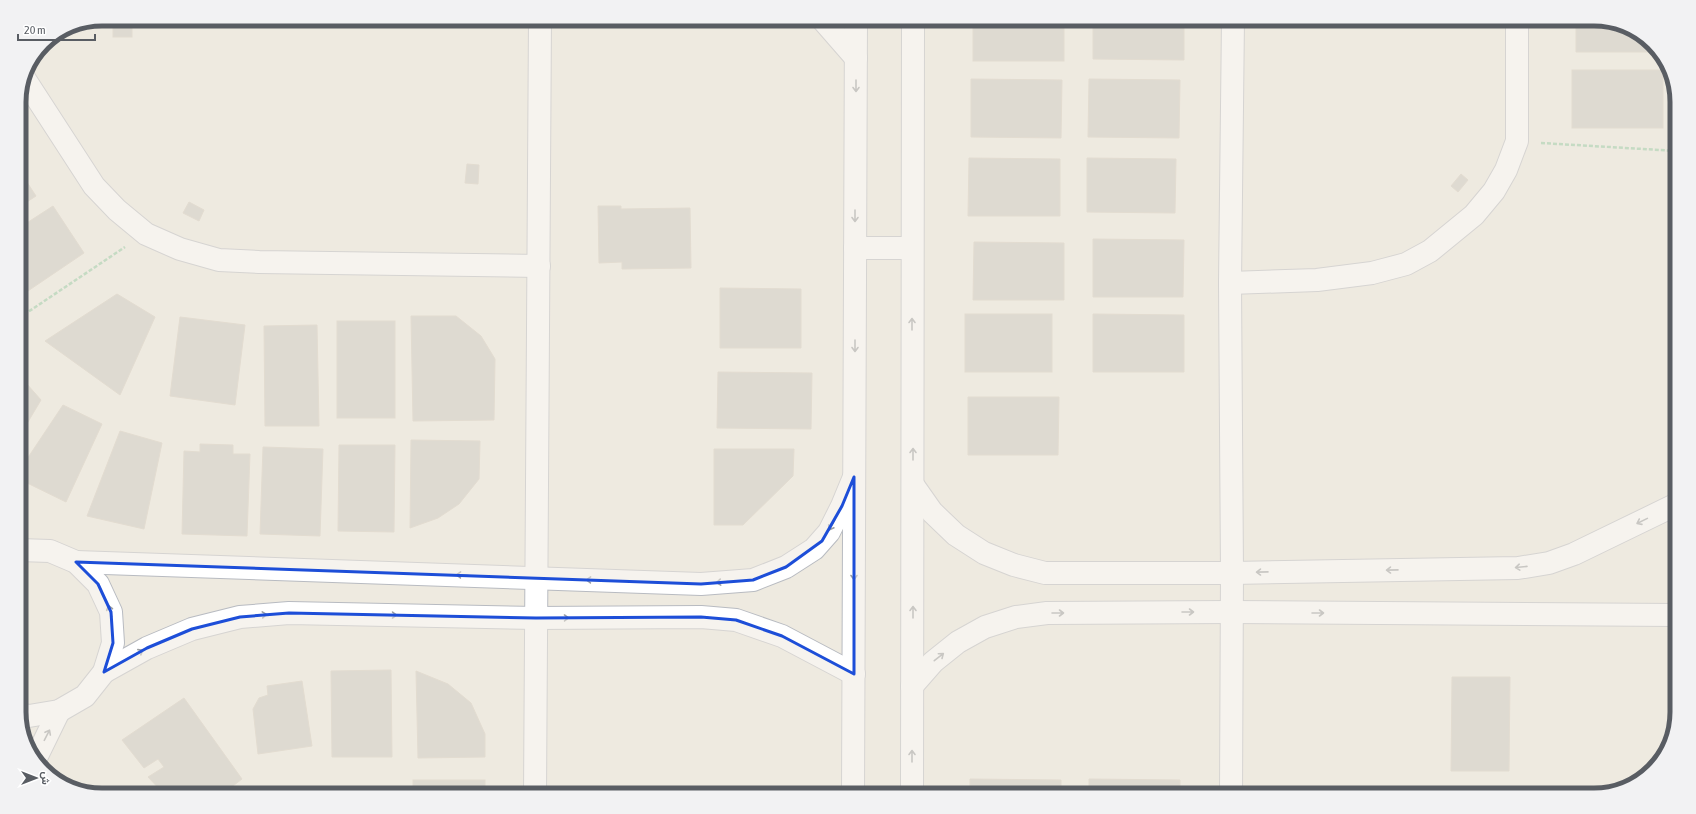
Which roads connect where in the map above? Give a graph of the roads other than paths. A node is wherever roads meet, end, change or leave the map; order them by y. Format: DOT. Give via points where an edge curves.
graph roads {
  1 [pos="540,26"];
  2 [pos="828,26"];
  3 [pos="856,26"];
  4 [pos="913,26"];
  5 [pos="1233,26"];
  6 [pos="1517,26"];
  7 [pos="856,58"];
  8 [pos="28,85"];
  9 [pos="855,248"];
  10 [pos="912,248"];
  11 [pos="539,266"];
  12 [pos="1230,283"];
  13 [pos="854,477"];
  14 [pos="913,486"];
  15 [pos="1670,507"];
  16 [pos="26,549"];
  17 [pos="76,562"];
  18 [pos="1232,573"];
  19 [pos="537,578"];
  20 [pos="1231,612"];
  21 [pos="1670,615"];
  22 [pos="536,618"];
  23 [pos="104,672"];
  24 [pos="854,674"];
  25 [pos="912,686"];
  26 [pos="59,711"];
  27 [pos="26,715"];
  28 [pos="38,753"];
  29 [pos="535,788"];
  30 [pos="853,788"];
  31 [pos="912,788"];
  32 [pos="1231,788"];
  1 -- 11 [label="street"];
  2 -- 7 [label="street"];
  3 -- 7 [label="street"];
  4 -- 10 [label="street"];
  5 -- 12 [label="street"];
  6 -- 12 [label="street" via="1517,141 1506,170 1494,191 1474,215 1430,251 1406,264 1372,273 1317,280"];
  7 -- 9 [label="street, one-way"];
  8 -- 11 [label="street" via="94,186 117,210 146,234 180,249 218,260 258,262"];
  9 -- 10 [label="street"];
  9 -- 13 [label="street, one-way"];
  14 -- 10 [label="street, one-way"];
  11 -- 19 [label="street"];
  12 -- 18 [label="street"];
  13 -- 19 [label="street, one-way" via="842,506 822,541 786,567 753,580 701,584"];
  13 -- 24 [label="street, one-way"];
  14 -- 18 [label="street" via="932,512 956,535 1014,566 1046,572"];
  25 -- 14 [label="street, one-way"];
  15 -- 18 [label="street, one-way" via="1574,554 1549,563 1518,568"];
  16 -- 17 [label="street" via="50,551"];
  19 -- 17 [label="street, one-way"];
  23 -- 17 [label="street, one-way" via="113,643 111,612 98,584"];
  18 -- 20 [label="street"];
  19 -- 22 [label="street"];
  20 -- 21 [label="street, one-way"];
  25 -- 20 [label="street, one-way" via="933,662 958,642 986,627 1016,617 1047,613"];
  20 -- 32 [label="street"];
  23 -- 22 [label="street, one-way" via="179,634 240,617 289,613"];
  22 -- 24 [label="street, one-way" via="701,617 736,620 782,636"];
  22 -- 29 [label="street"];
  23 -- 26 [label="street" via="85,696"];
  24 -- 30 [label="street"];
  31 -- 25 [label="street, one-way"];
  26 -- 27 [label="street"];
  28 -- 26 [label="street, one-way"];
}
